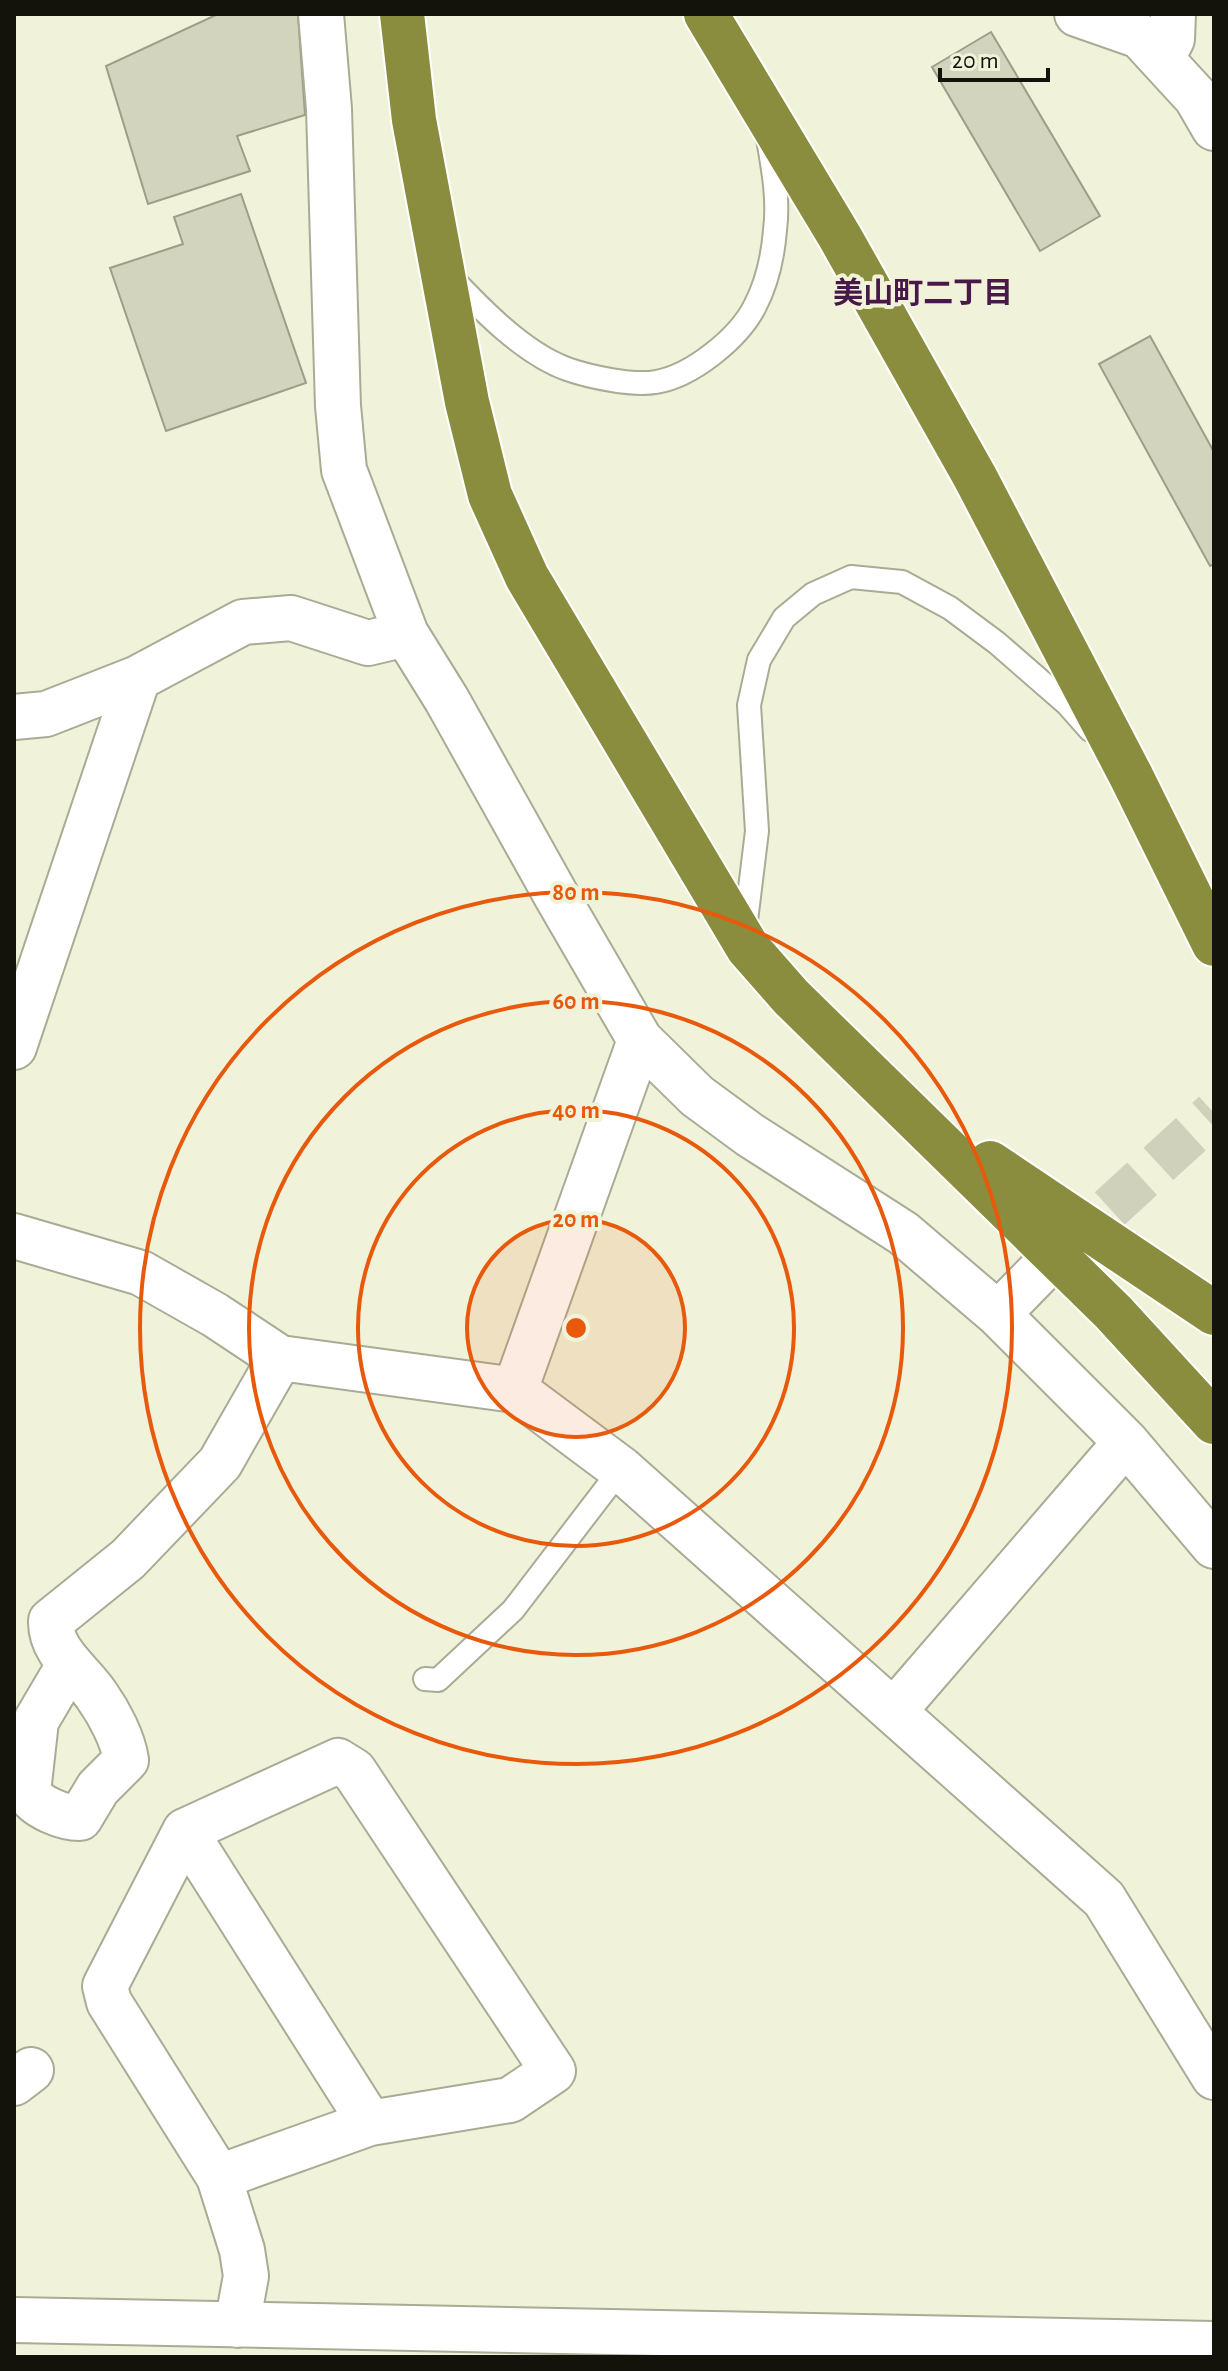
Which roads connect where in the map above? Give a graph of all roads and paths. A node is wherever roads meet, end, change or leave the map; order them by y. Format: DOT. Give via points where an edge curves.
graph roads {
  1 [pos="321,14"];
  2 [pos="402,14"];
  3 [pos="706,14"];
  4 [pos="1077,14"];
  5 [pos="1173,14"];
  6 [pos="1162,59"];
  7 [pos="1208,107"];
  8 [pos="763,110"];
  9 [pos="442,267"];
  10 [pos="406,634"];
  11 [pos="138,678"];
  12 [pos="14,717"];
  13 [pos="1131,776"];
  14 [pos="1214,890"];
  15 [pos="1214,944"];
  16 [pos="748,948"];
  17 [pos="640,1040"];
  18 [pos="14,1047"];
  19 [pos="891,1095"];
  20 [pos="14,1236"];
  21 [pos="1038,1273"];
  22 [pos="1214,1313"];
  23 [pos="998,1314"];
  24 [pos="280,1358"];
  25 [pos="515,1390"];
  26 [pos="1214,1422"];
  27 [pos="1126,1442"];
  28 [pos="621,1469"];
  29 [pos="1214,1546"];
  30 [pos="69,1665"];
  31 [pos="425,1679"];
  32 [pos="894,1711"];
  33 [pos="185,1831"];
  34 [pos="1214,2077"];
  35 [pos="370,2123"];
  36 [pos="219,2177"];
  37 [pos="14,2320"];
  38 [pos="229,2335"];
  39 [pos="356,2342"];
  40 [pos="581,2344"];
  41 [pos="1214,2344"];
  1 -- 10 [label="street" via="344,470"];
  2 -- 9 [label="highway" via="414,120"];
  3 -- 8 [label="highway"];
  4 -- 6 [label="street" via="1140,36"];
  5 -- 6 [label="street" via="1172,39"];
  6 -- 7 [label="street"];
  8 -- 9 [label="lane" via="774,169 776,227 769,268 755,307 728,341 695,367 656,382 607,380 564,368 481,309"];
  8 -- 13 [label="highway" via="975,477"];
  9 -- 16 [label="highway" via="490,495 527,577"];
  10 -- 11 [label="street" via="368,643 291,618 243,622"];
  10 -- 17 [label="street"];
  11 -- 12 [label="street" via="46,714"];
  11 -- 18 [label="street"];
  13 -- 14 [label="highway"];
  13 -- 15 [label="highway"];
  13 -- 16 [label="lane" via="1067,704 950,608 902,582 851,577 813,594 784,618 759,660 749,705 757,831 746,921"];
  16 -- 19 [label="highway"];
  17 -- 23 [label="street" via="697,1096 903,1233"];
  17 -- 25 [label="street"];
  19 -- 22 [label="highway"];
  19 -- 26 [label="highway" via="1113,1312"];
  20 -- 24 [label="street" via="141,1273"];
  21 -- 23 [label="street"];
  23 -- 27 [label="street"];
  24 -- 25 [label="street"];
  24 -- 30 [label="street" via="220,1463 128,1559 51,1621"];
  25 -- 28 [label="street"];
  27 -- 29 [label="street"];
  27 -- 32 [label="street"];
  28 -- 31 [label="lane" via="513,1610 438,1680"];
  28 -- 32 [label="street"];
  32 -- 34 [label="street" via="1104,1899"];
  33 -- 35 [label="street"];
  33 -- 35 [label="street" via="338,1761 354,1771 553,2071 510,2100"];
  33 -- 36 [label="street" via="105,1986 109,2002"];
  35 -- 36 [label="street"];
  36 -- 38 [label="street" via="246,2276"];
  37 -- 38 [label="street"];
  38 -- 39 [label="street"];
  39 -- 40 [label="street"];
  40 -- 41 [label="street"];
}
